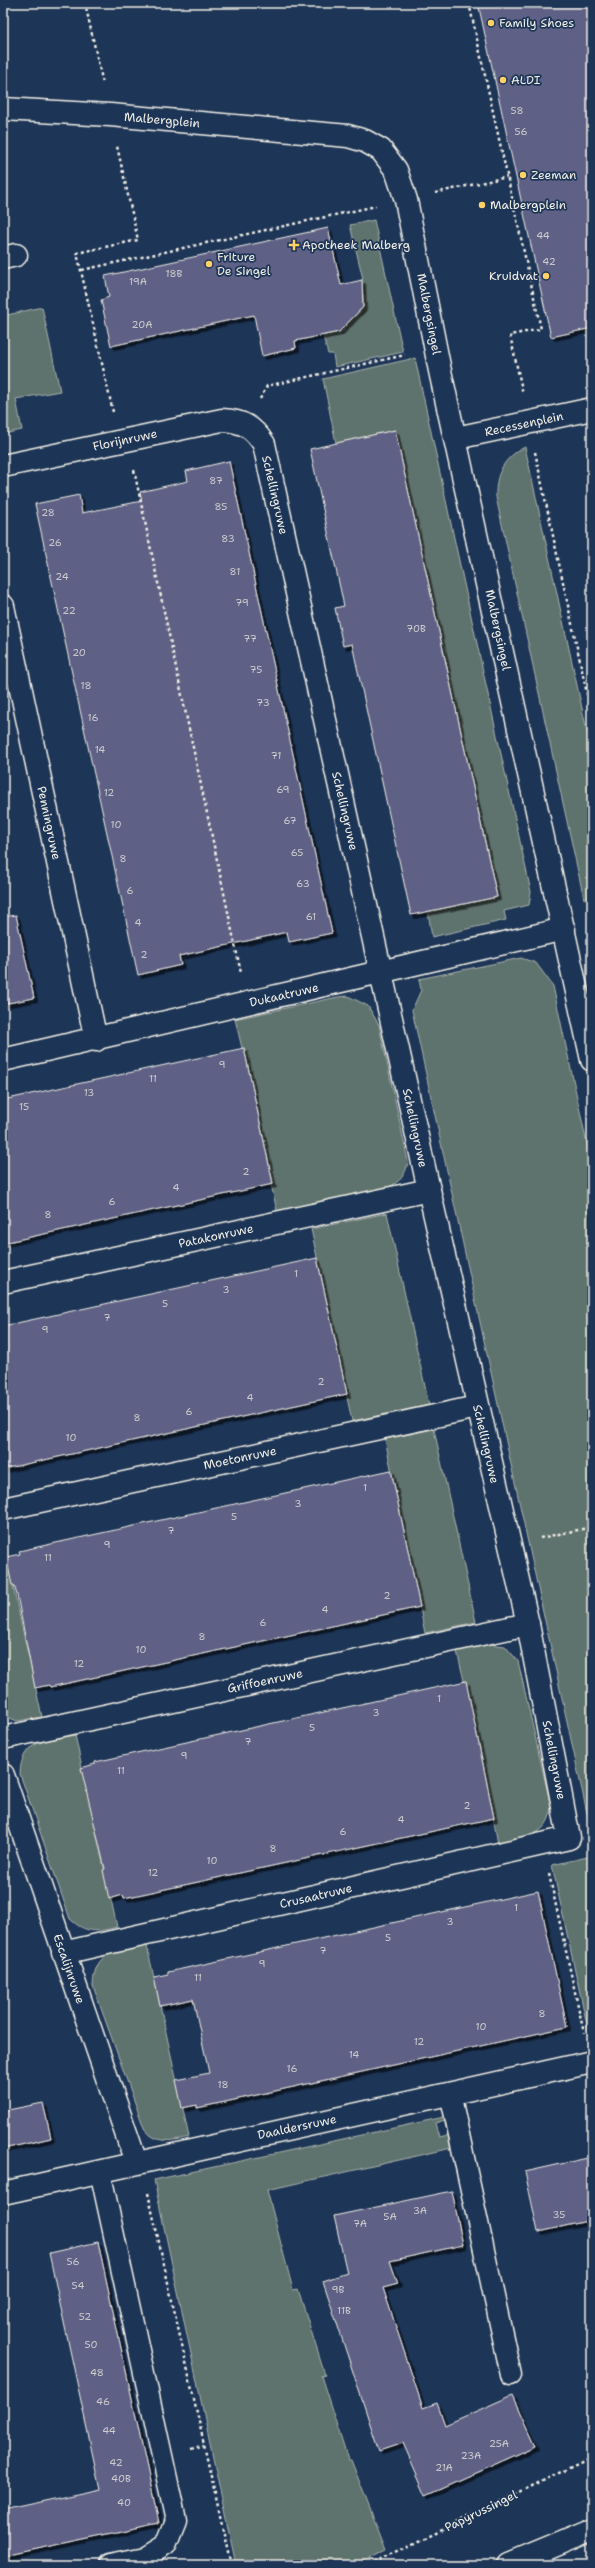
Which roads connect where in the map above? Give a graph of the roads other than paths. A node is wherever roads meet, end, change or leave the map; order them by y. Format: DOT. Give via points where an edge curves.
graph roads {
  1 [pos="3,109"];
  2 [pos="406,200"];
  3 [pos="592,409"];
  4 [pos="246,424"];
  5 [pos="456,438"];
  6 [pos="3,466"];
  7 [pos="3,606"];
  8 [pos="564,929"];
  9 [pos="381,972"];
  10 [pos="96,1040"];
  11 [pos="3,1060"];
  12 [pos="592,1060"];
  13 [pos="428,1190"];
  14 [pos="3,1282"];
  15 [pos="477,1407"];
  16 [pos="3,1509"];
  17 [pos="528,1624"];
  18 [pos="3,1738"];
  19 [pos="3,1775"];
  20 [pos="570,1838"];
  21 [pos="63,1953"];
  22 [pos="591,2062"];
  23 [pos="450,2093"];
  24 [pos="138,2162"];
  25 [pos="100,2171"];
  26 [pos="3,2193"];
  27 [pos="511,2375"];
  28 [pos="592,2530"];
  29 [pos="110,2565"];
  30 [pos="508,2565"];
  1 -- 2 [label="street, Malbergplein" via="110,115 348,136 381,150 396,170"];
  2 -- 5 [label="street, Malbergsingel" via="435,348"];
  3 -- 5 [label="street, Recessenplein"];
  4 -- 6 [label="street, Florijnruwe" via="222,420"];
  4 -- 9 [label="street, Schellingruwe" via="256,432 264,444"];
  5 -- 8 [label="street, Malbergsingel"];
  7 -- 10 [label="street, Penningruwe"];
  8 -- 9 [label="street, Dukaatruwe"];
  8 -- 12 [label="street, Malbergsingel"];
  9 -- 10 [label="street, Dukaatruwe"];
  9 -- 13 [label="street, Schellingruwe"];
  10 -- 11 [label="street, Dukaatruwe"];
  13 -- 14 [label="street, Patakonruwe"];
  13 -- 15 [label="street, Schellingruwe"];
  15 -- 16 [label="street, Moetonruwe"];
  15 -- 17 [label="street, Schellingruwe"];
  17 -- 18 [label="street, Griffoenruwe"];
  17 -- 20 [label="street, Schellingruwe"];
  19 -- 21 [label="street, Escalijnruwe"];
  20 -- 21 [label="street, Crusaatruwe"];
  21 -- 24 [label="street, Escalijnruwe"];
  22 -- 23 [label="street, Daaldersruwe"];
  23 -- 24 [label="street, Daaldersruwe"];
  23 -- 27 [label="lane"];
  24 -- 25 [label="street, Daaldersruwe"];
  25 -- 26 [label="street, Daaldersruwe"];
  25 -- 29 [label="lane" via="176,2520 166,2545 145,2558"];
  28 -- 30 [label="street"];
}
